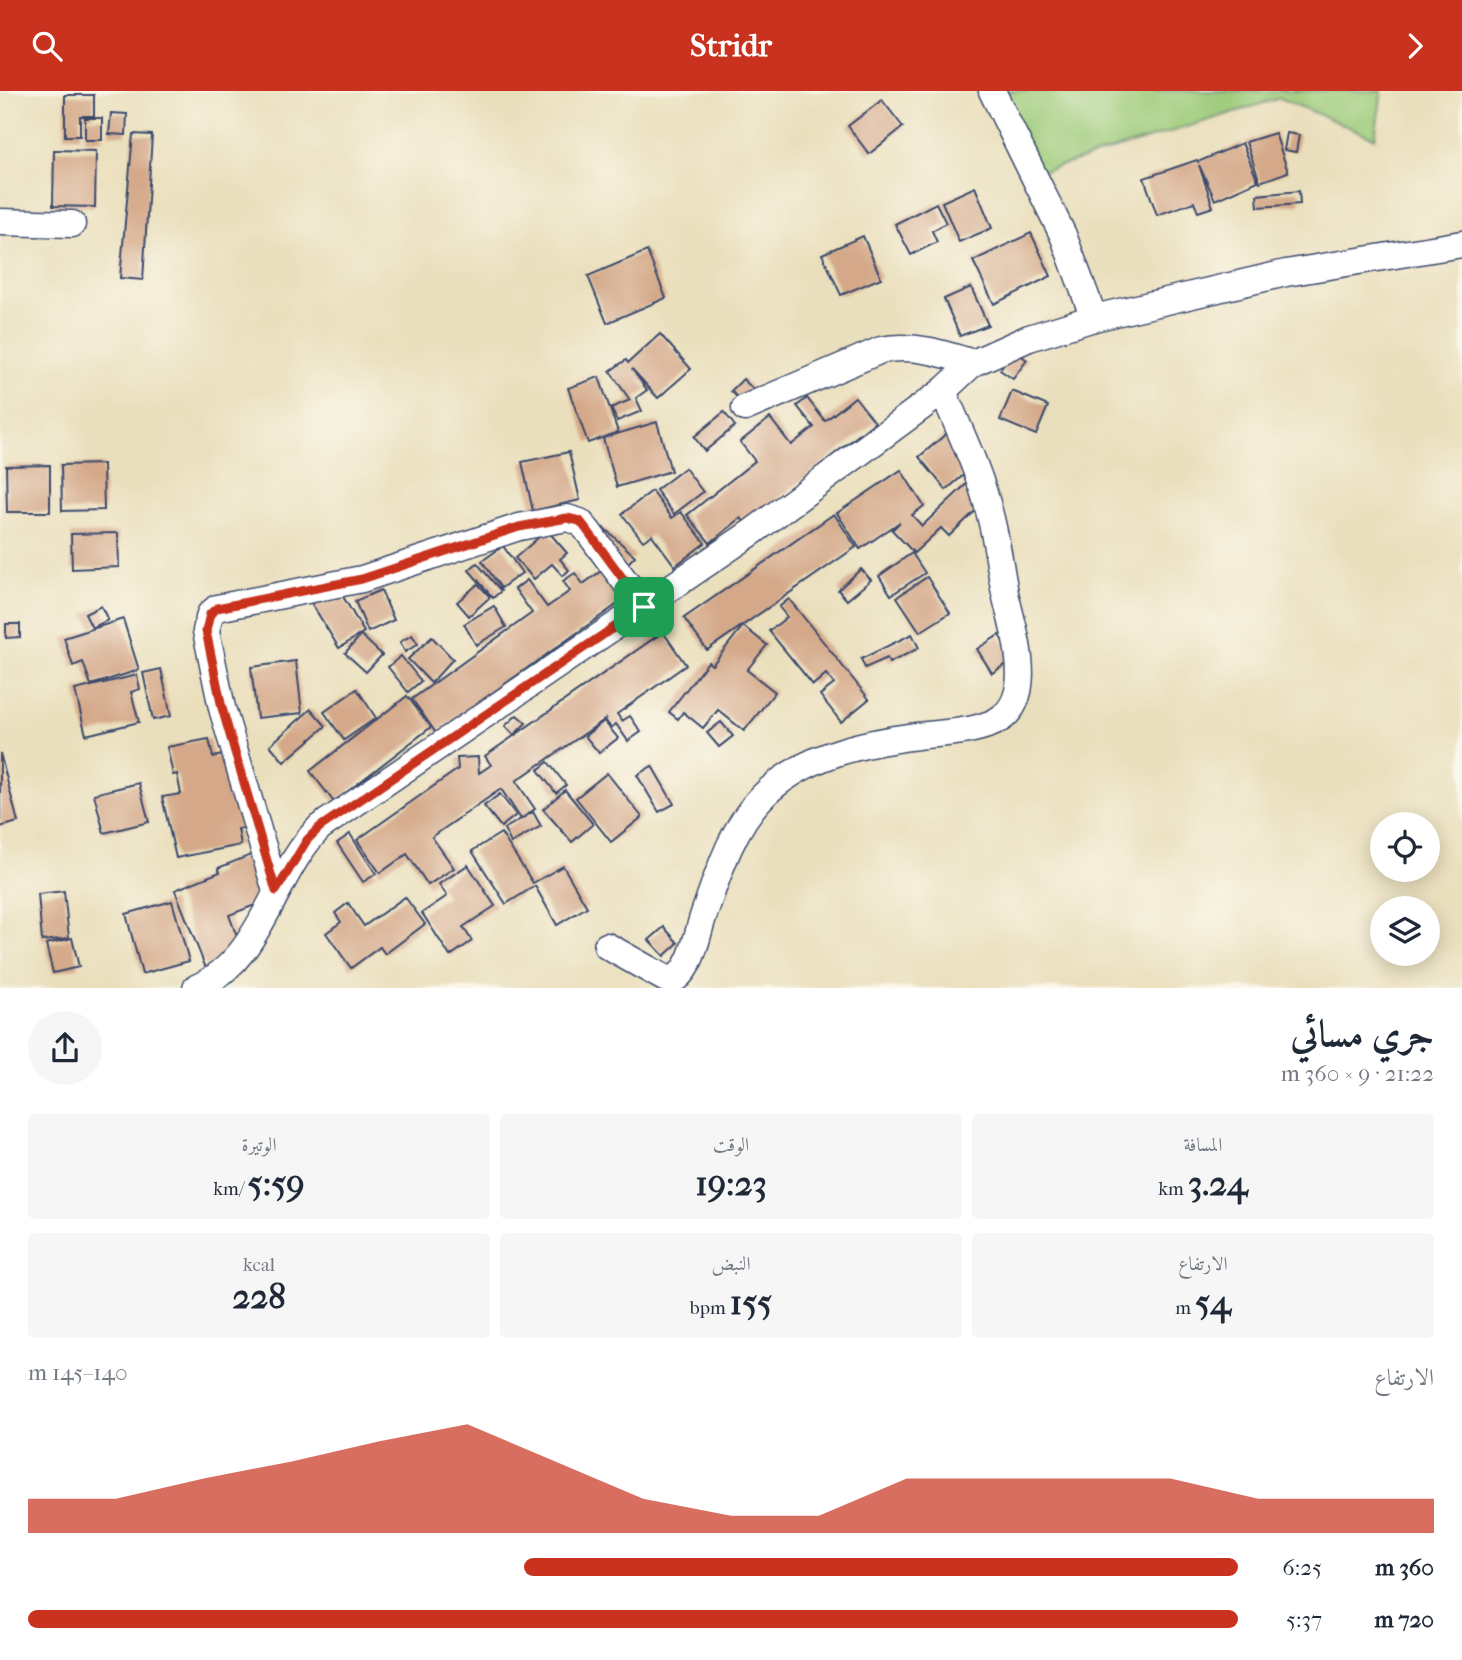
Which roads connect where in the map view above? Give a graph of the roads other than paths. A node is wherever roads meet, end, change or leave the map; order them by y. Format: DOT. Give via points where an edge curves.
graph roads {
  1 [pos="992,91"];
  2 [pos="0,222"];
  3 [pos="72,224"];
  4 [pos="1462,244"];
  5 [pos="1094,318"];
  6 [pos="973,363"];
  7 [pos="943,391"];
  8 [pos="746,408"];
  9 [pos="644,607"];
  10 [pos="276,891"];
  11 [pos="607,946"];
  12 [pos="196,988"];
  1 -- 5 [label="street" via="1063,235"];
  2 -- 3 [label="street"];
  4 -- 5 [label="street" via="1286,274"];
  5 -- 6 [label="street" via="1028,338"];
  6 -- 7 [label="street"];
  6 -- 8 [label="street" via="920,348 881,350"];
  7 -- 9 [label="street"];
  7 -- 11 [label="street" via="976,470 1000,560 1019,659 1016,695 1007,711 993,723 974,729 885,741 833,754 803,768 762,797 728,854 689,961 676,978 666,979"];
  9 -- 10 [label="street" via="320,827"];
  9 -- 10 [label="street" via="580,521 567,518 519,527 362,579 217,608 210,614 206,631 222,708"];
  10 -- 12 [label="street" via="239,958"];
}
